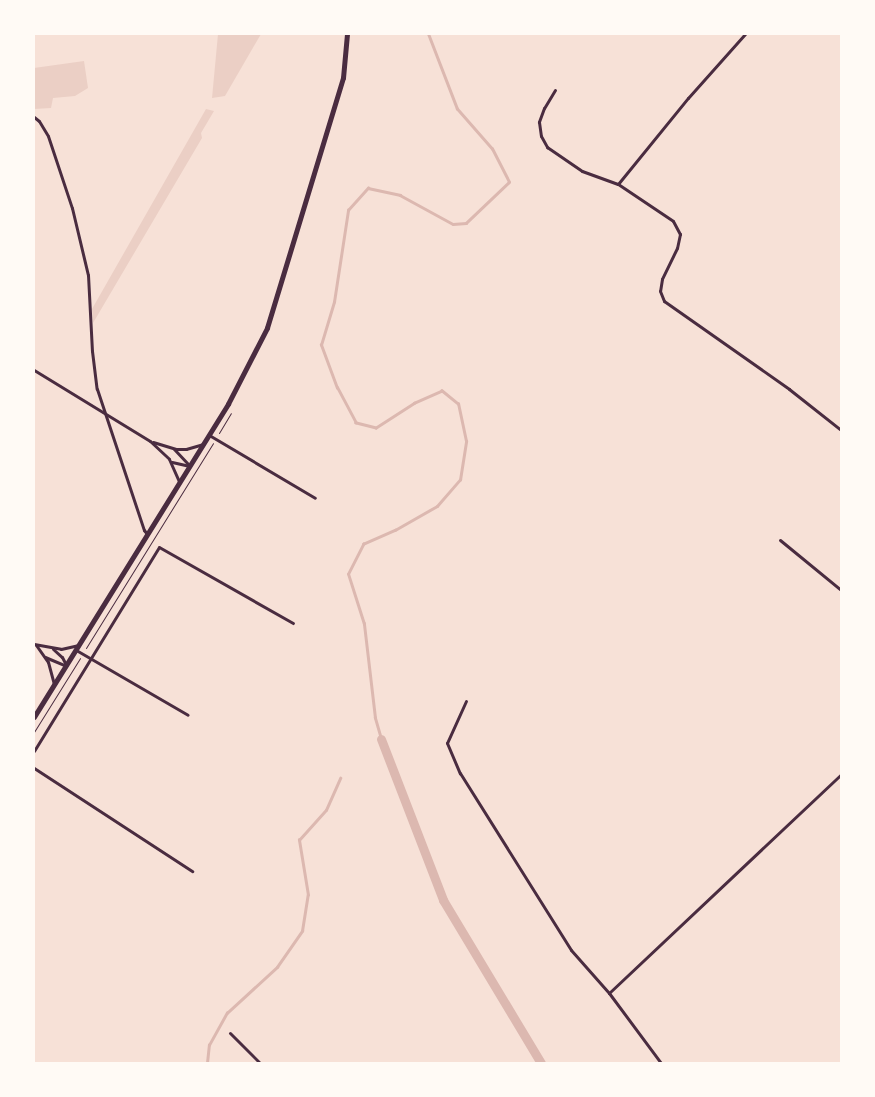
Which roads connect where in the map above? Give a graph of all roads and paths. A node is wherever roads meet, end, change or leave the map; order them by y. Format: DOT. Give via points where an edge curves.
graph roads {
  1 [pos="347,34"];
  2 [pos="745,34"];
  3 [pos="555,90"];
  4 [pos="34,117"];
  5 [pos="618,184"];
  6 [pos="34,370"];
  7 [pos="234,407"];
  8 [pos="107,414"];
  9 [pos="841,430"];
  10 [pos="209,435"];
  11 [pos="215,439"];
  12 [pos="150,441"];
  13 [pos="205,443"];
  14 [pos="173,448"];
  15 [pos="171,462"];
  16 [pos="191,466"];
  17 [pos="180,484"];
  18 [pos="315,498"];
  19 [pos="147,534"];
  20 [pos="780,540"];
  21 [pos="841,590"];
  22 [pos="293,623"];
  23 [pos="35,644"];
  24 [pos="52,648"];
  25 [pos="77,648"];
  26 [pos="82,654"];
  27 [pos="45,657"];
  28 [pos="91,659"];
  29 [pos="66,666"];
  30 [pos="54,685"];
  31 [pos="466,701"];
  32 [pos="188,715"];
  33 [pos="34,718"];
  34 [pos="34,732"];
  35 [pos="34,751"];
  36 [pos="34,768"];
  37 [pos="841,774"];
  38 [pos="192,871"];
  39 [pos="609,993"];
  40 [pos="230,1033"];
  41 [pos="260,1063"];
  42 [pos="661,1063"];
  1 -- 10 [label="street" via="343,78 267,328"];
  2 -- 5 [label="street"];
  3 -- 5 [label="street" via="539,122 541,136 548,147 582,171"];
  4 -- 8 [label="street" via="44,128 53,148 83,248 88,275 92,351 98,389"];
  5 -- 9 [label="street" via="673,221 680,234 662,279 660,291 664,301"];
  6 -- 8 [label="street"];
  7 -- 11 [label="path"];
  8 -- 12 [label="street"];
  8 -- 19 [label="street"];
  10 -- 11 [label="street"];
  10 -- 13 [label="street"];
  11 -- 18 [label="street"];
  11 -- 26 [label="path"];
  12 -- 14 [label="street"];
  12 -- 15 [label="street"];
  13 -- 14 [label="street" via="186,449"];
  13 -- 16 [label="street"];
  14 -- 16 [label="street"];
  15 -- 16 [label="street"];
  15 -- 17 [label="street"];
  16 -- 17 [label="street"];
  17 -- 19 [label="street"];
  19 -- 25 [label="street"];
  20 -- 21 [label="street"];
  22 -- 28 [label="street" via="159,547"];
  23 -- 24 [label="street"];
  23 -- 27 [label="street"];
  24 -- 25 [label="street"];
  24 -- 29 [label="street"];
  25 -- 26 [label="street"];
  25 -- 29 [label="street"];
  26 -- 28 [label="street"];
  26 -- 34 [label="path"];
  27 -- 29 [label="street"];
  27 -- 30 [label="street"];
  28 -- 32 [label="street"];
  28 -- 35 [label="street"];
  29 -- 30 [label="street"];
  30 -- 33 [label="street"];
  31 -- 39 [label="street" via="447,743 456,765 571,950"];
  36 -- 38 [label="street"];
  37 -- 39 [label="street"];
  39 -- 42 [label="street"];
  40 -- 41 [label="street"];
}
